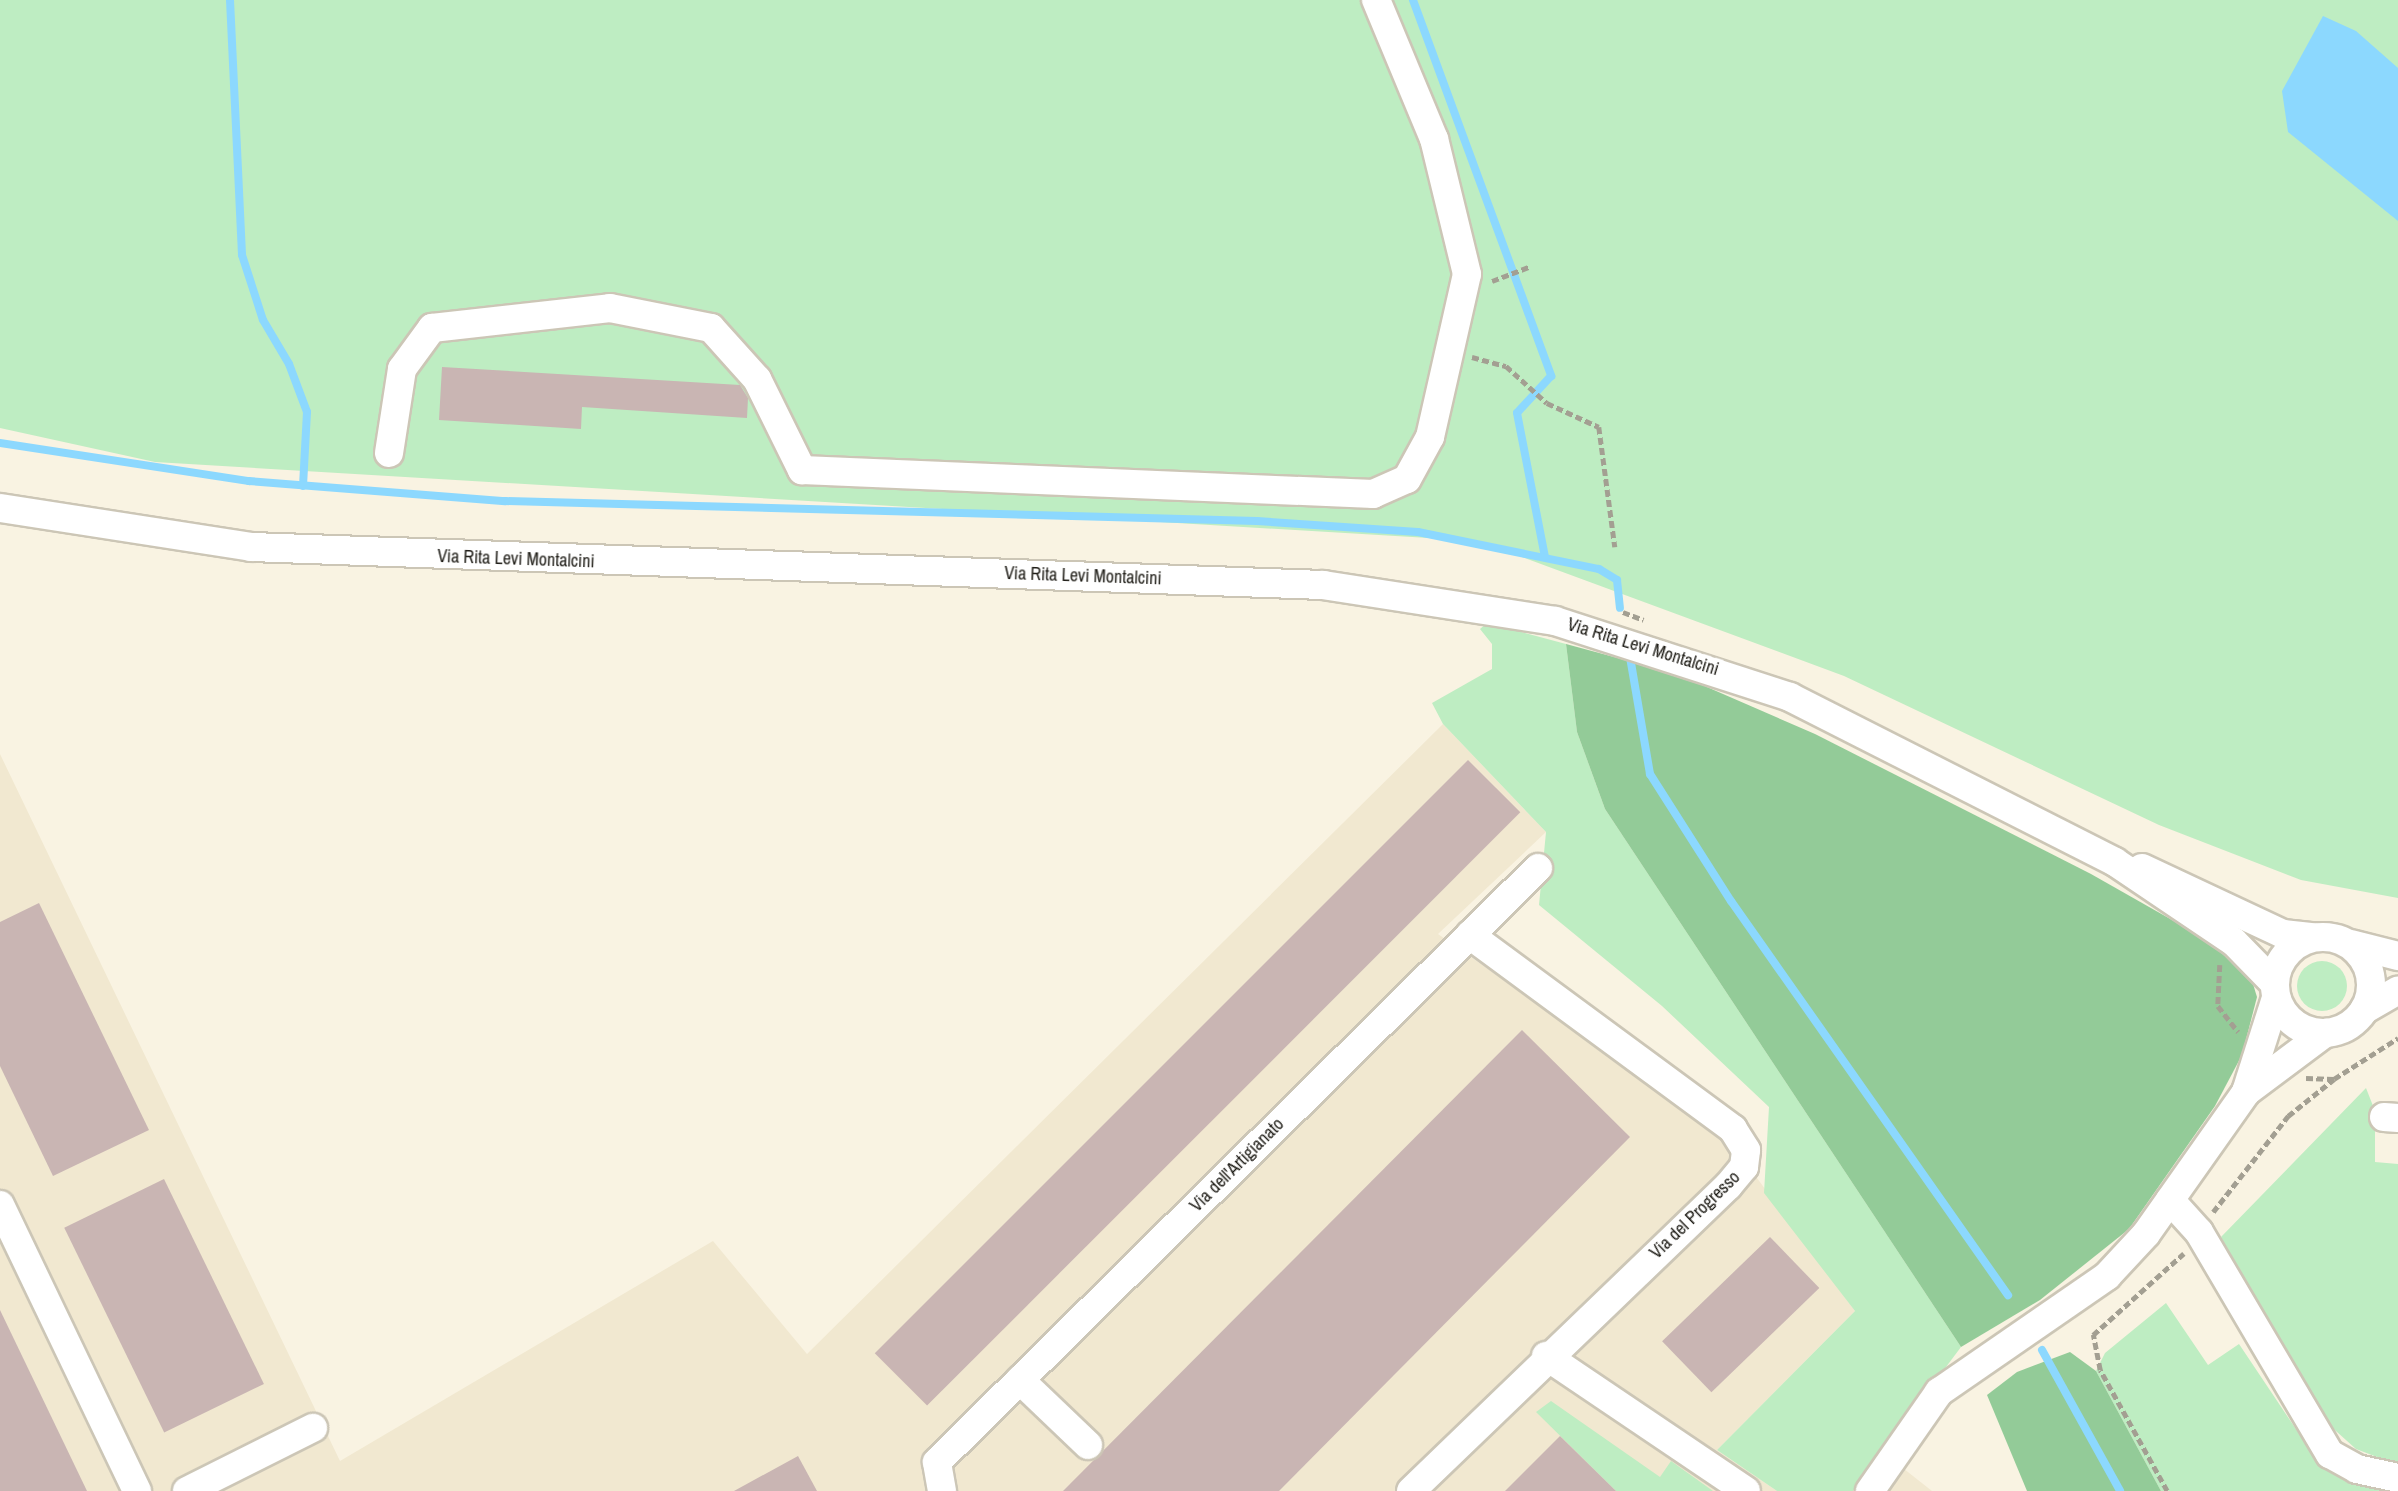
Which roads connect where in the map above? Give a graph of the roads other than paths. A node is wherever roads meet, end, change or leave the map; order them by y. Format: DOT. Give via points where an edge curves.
graph roads {
  1 [pos="1376,0"];
  2 [pos="389,453"];
  3 [pos="0,508"];
  4 [pos="2115,862"];
  5 [pos="1538,868"];
  6 [pos="1470,934"];
  7 [pos="2313,937"];
  8 [pos="2344,941"];
  9 [pos="2398,956"];
  10 [pos="2275,990"];
  11 [pos="2398,990"];
  12 [pos="2364,1010"];
  13 [pos="2325,1033"];
  14 [pos="2246,1092"];
  15 [pos="2170,1200"];
  16 [pos="0,1205"];
  17 [pos="1546,1356"];
  18 [pos="1020,1380"];
  19 [pos="313,1428"];
  20 [pos="1088,1445"];
  21 [pos="2398,1478"];
  22 [pos="137,1491"];
  23 [pos="187,1491"];
  24 [pos="943,1491"];
  25 [pos="1411,1491"];
  26 [pos="1746,1491"];
  27 [pos="1870,1491"];
  1 -- 2 [label="street" via="1433,139 1461,228 1467,274 1430,437 1407,479 1373,494 803,470 757,379 711,328 610,308 432,328 402,369"];
  3 -- 4 [label="street, Via Rita Levi Montalcini" via="120,530 326,552 1231,581 1411,594 1555,621 1735,675"];
  4 -- 7 [label="street, Via Rita Levi Montalcini" via="2168,876 2283,934"];
  4 -- 10 [label="street, Via Rita Levi Montalcini" via="2234,942"];
  5 -- 6 [label="street, Via dell'Artigianato"];
  6 -- 17 [label="street, Via del Progresso" via="1733,1129 1746,1150 1744,1167 1728,1186"];
  6 -- 18 [label="street, Via dell'Artigianato"];
  7 -- 8 [label="street, Via Rita Levi Montalcini"];
  7 -- 10 [label="street" via="2286,953"];
  8 -- 9 [label="street, Via Rita Levi Montalcini" via="2379,956"];
  8 -- 12 [label="street" via="2357,950 2371,979"];
  10 -- 13 [label="street, Via Rita Levi Montalcini" via="2294,1024"];
  10 -- 14 [label="street"];
  11 -- 12 [label="street"];
  12 -- 13 [label="street" via="2354,1022"];
  13 -- 14 [label="street"];
  14 -- 15 [label="street"];
  15 -- 21 [label="street" via="2199,1232 2330,1454 2357,1469"];
  15 -- 27 [label="street" via="2107,1276 1939,1392"];
  16 -- 22 [label="street"];
  17 -- 25 [label="street, Via del Progresso"];
  17 -- 26 [label="street"];
  18 -- 20 [label="street"];
  18 -- 24 [label="street, Via dell'Artigianato" via="937,1462"];
  19 -- 23 [label="street"];
}
